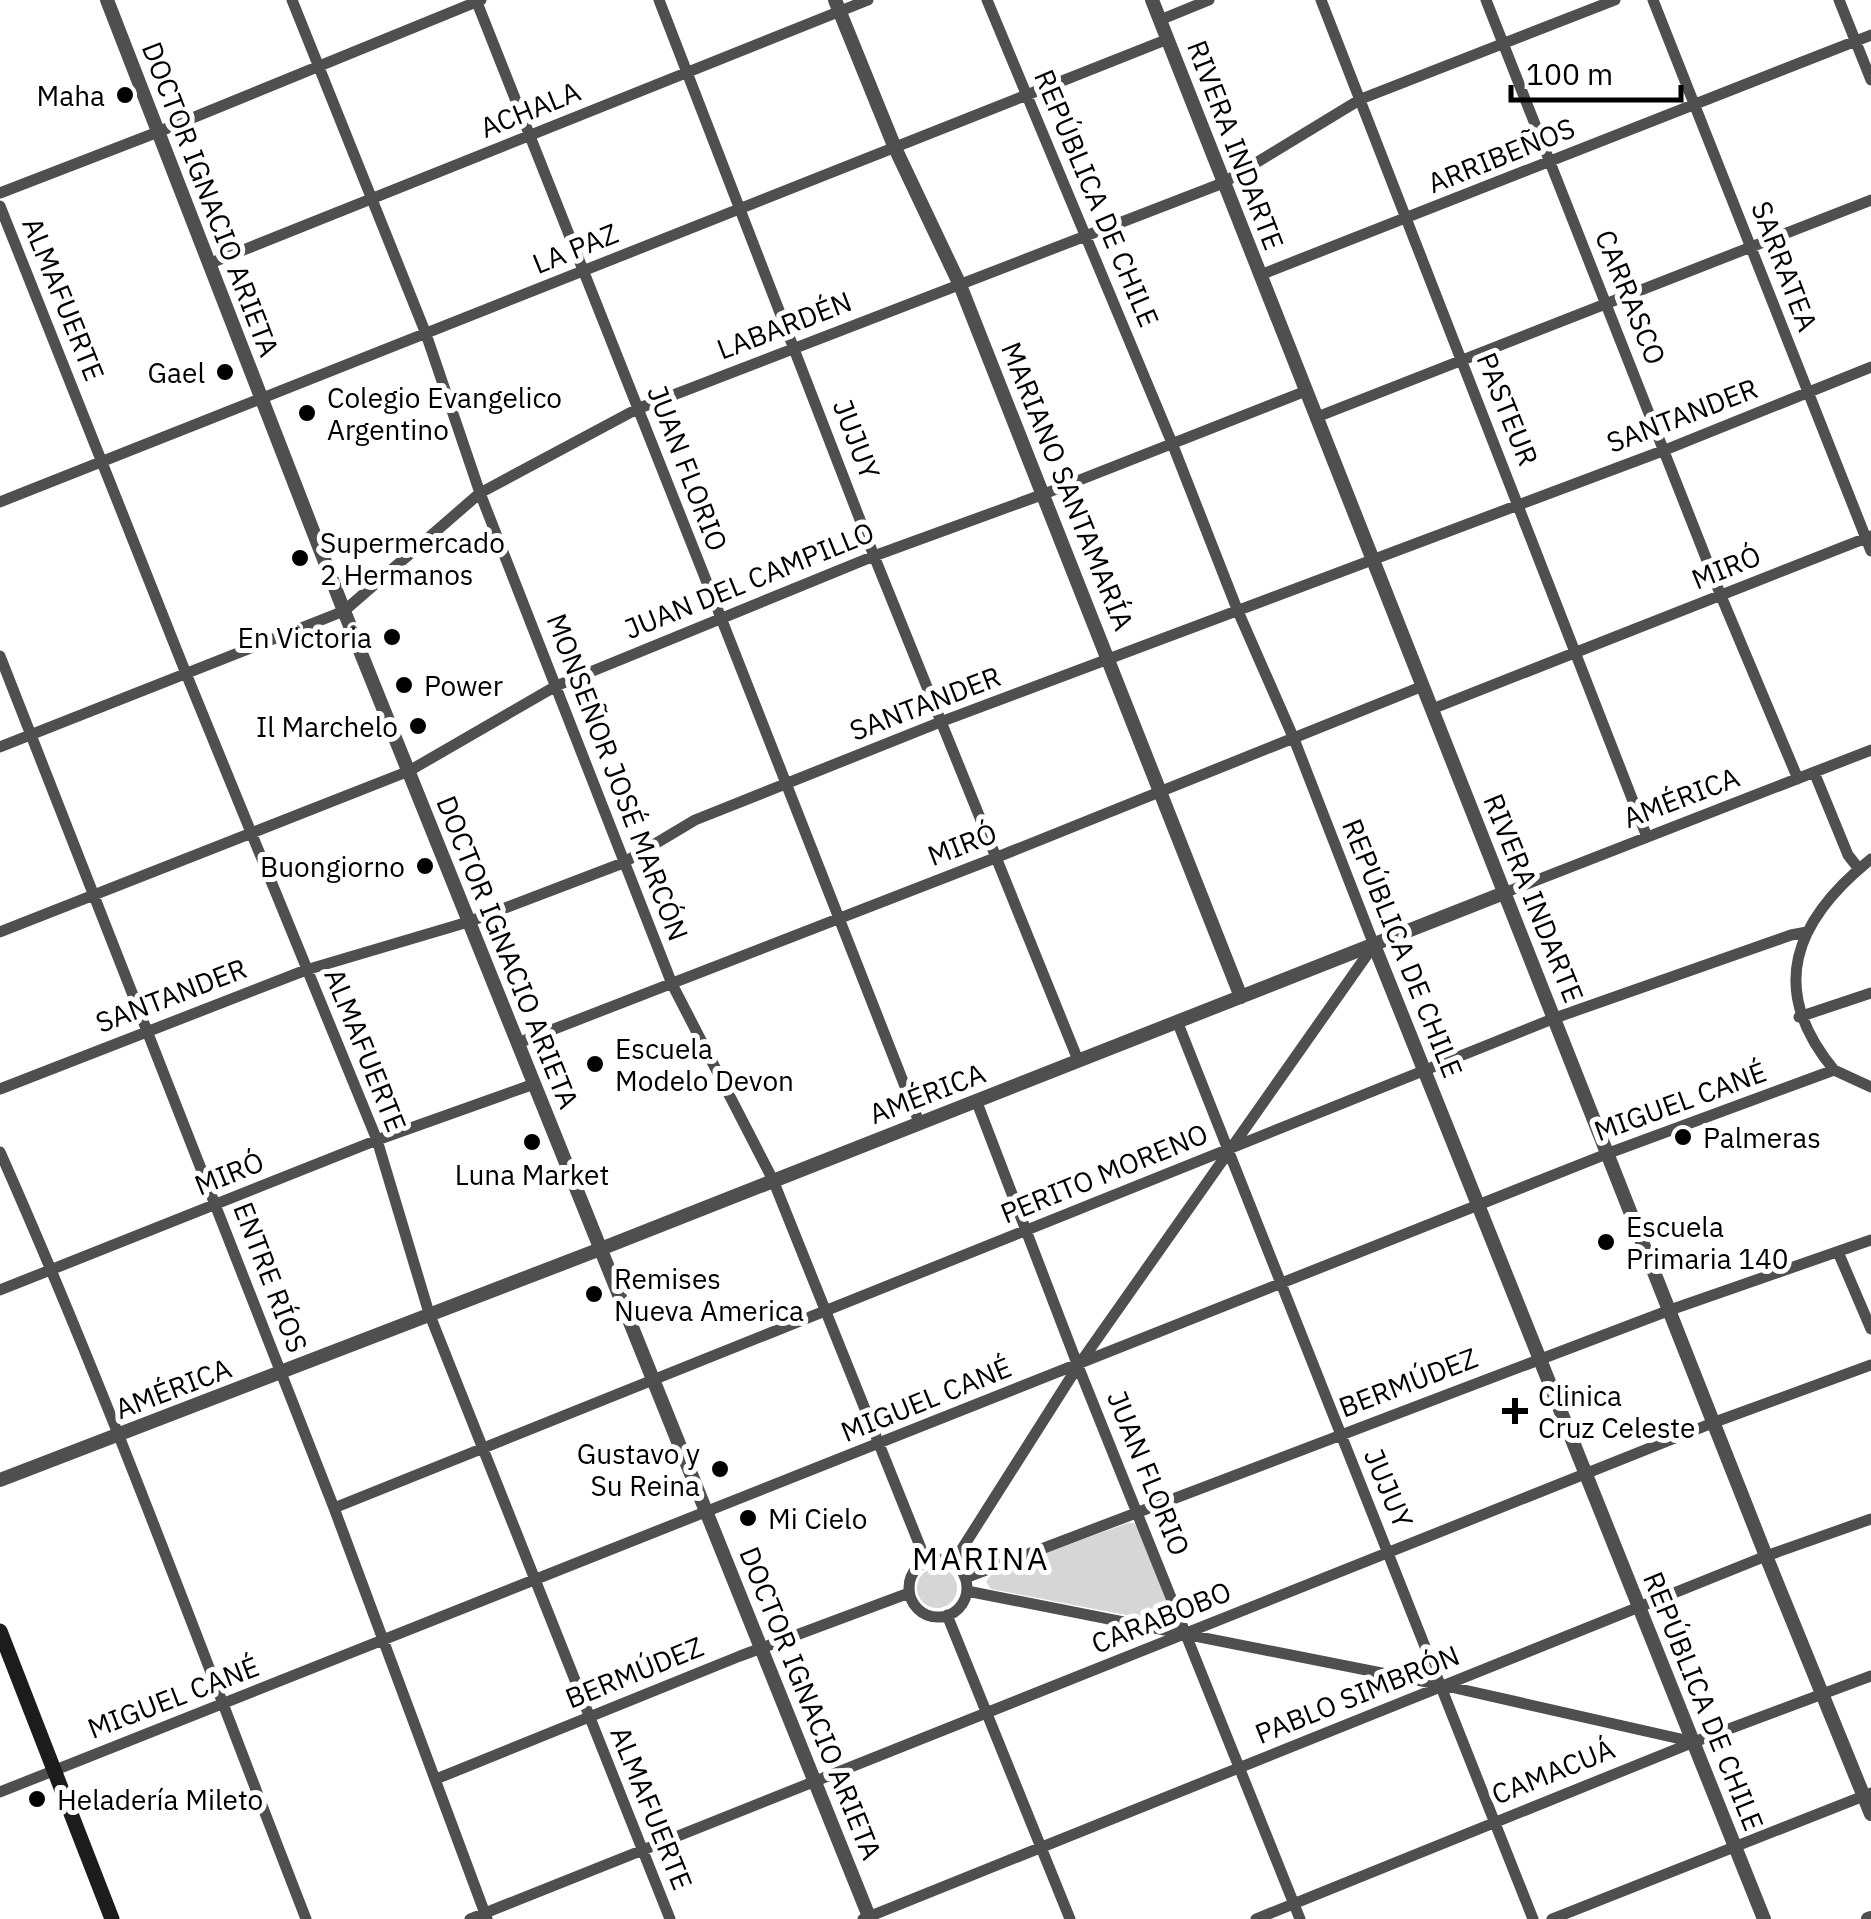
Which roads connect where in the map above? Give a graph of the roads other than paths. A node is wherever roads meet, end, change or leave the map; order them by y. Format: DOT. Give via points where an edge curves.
graph roads {
  1 [pos="107,0"];
  2 [pos="292,0"];
  3 [pos="659,0"];
  4 [pos="868,0"];
  5 [pos="988,0"];
  6 [pos="1152,0"];
  7 [pos="1209,0"];
  8 [pos="1321,0"];
  9 [pos="1486,0"];
  10 [pos="1615,0"];
  11 [pos="1652,0"];
  12 [pos="1838,0"];
  13 [pos="478,1"];
  14 [pos="837,6"];
  15 [pos="1160,20"];
  16 [pos="1871,35"];
  17 [pos="1168,39"];
  18 [pos="1856,40"];
  19 [pos="1504,44"];
  20 [pos="318,66"];
  21 [pos="688,74"];
  22 [pos="1871,80"];
  23 [pos="1026,96"];
  24 [pos="1361,99"];
  25 [pos="1694,106"];
  26 [pos="158,132"];
  27 [pos="530,135"];
  28 [pos="895,148"];
  29 [pos="1550,162"];
  30 [pos="1223,183"];
  31 [pos="0,193"];
  32 [pos="372,199"];
  33 [pos="1871,200"];
  34 [pos="0,206"];
  35 [pos="742,210"];
  36 [pos="1408,218"];
  37 [pos="1087,236"];
  38 [pos="1751,248"];
  39 [pos="210,263"];
  40 [pos="586,270"];
  41 [pos="1260,274"];
  42 [pos="960,286"];
  43 [pos="1606,305"];
  44 [pos="426,334"];
  45 [pos="795,347"];
  46 [pos="1462,361"];
  47 [pos="1871,367"];
  48 [pos="1306,391"];
  49 [pos="1808,393"];
  50 [pos="260,397"];
  51 [pos="637,408"];
  52 [pos="1317,417"];
  53 [pos="1172,443"];
  54 [pos="1665,450"];
  55 [pos="102,460"];
  56 [pos="480,493"];
  57 [pos="1044,494"];
  58 [pos="0,502"];
  59 [pos="1518,503"];
  60 [pos="1868,537"];
  61 [pos="1871,551"];
  62 [pos="874,556"];
  63 [pos="1374,560"];
  64 [pos="1721,596"];
  65 [pos="1236,609"];
  66 [pos="344,611"];
  67 [pos="720,619"];
  68 [pos="1578,653"];
  69 [pos="0,656"];
  70 [pos="1110,658"];
  71 [pos="185,672"];
  72 [pos="556,686"];
  73 [pos="1423,686"];
  74 [pos="1432,709"];
  75 [pos="944,721"];
  76 [pos="32,734"];
  77 [pos="1294,739"];
  78 [pos="0,747"];
  79 [pos="1871,750"];
  80 [pos="408,771"];
  81 [pos="1814,772"];
  82 [pos="1798,778"];
  83 [pos="784,785"];
  84 [pos="1163,792"];
  85 [pos="252,830"];
  86 [pos="1648,837"];
  87 [pos="995,858"];
  88 [pos="1871,859"];
  89 [pos="623,863"];
  90 [pos="1859,869"];
  91 [pos="1504,893"];
  92 [pos="95,894"];
  93 [pos="838,920"];
  94 [pos="468,922"];
  95 [pos="0,932"];
  96 [pos="1807,932"];
  97 [pos="1374,946"];
  98 [pos="306,970"];
  99 [pos="672,984"];
  100 [pos="1871,993"];
  101 [pos="1241,996"];
  102 [pos="1800,1017"];
  103 [pos="1555,1018"];
  104 [pos="1178,1022"];
  105 [pos="147,1030"];
  106 [pos="518,1042"];
  107 [pos="1078,1060"];
  108 [pos="1426,1070"];
  109 [pos="1834,1070"];
  110 [pos="534,1084"];
  111 [pos="1871,1088"];
  112 [pos="0,1089"];
  113 [pos="976,1100"];
  114 [pos="919,1122"];
  115 [pos="377,1140"];
  116 [pos="1228,1150"];
  117 [pos="0,1152"];
  118 [pos="1608,1153"];
  119 [pos="772,1180"];
  120 [pos="1477,1205"];
  121 [pos="217,1206"];
  122 [pos="1025,1232"];
  123 [pos="1871,1240"];
  124 [pos="603,1248"];
  125 [pos="1838,1252"];
  126 [pos="52,1270"];
  127 [pos="1280,1283"];
  128 [pos="0,1290"];
  129 [pos="1670,1310"];
  130 [pos="826,1311"];
  131 [pos="429,1312"];
  132 [pos="1871,1329"];
  133 [pos="1541,1358"];
  134 [pos="1871,1365"];
  135 [pos="1078,1366"];
  136 [pos="281,1373"];
  137 [pos="656,1380"];
  138 [pos="1715,1422"];
  139 [pos="1338,1435"];
  140 [pos="118,1436"];
  141 [pos="880,1444"];
  142 [pos="483,1450"];
  143 [pos="1586,1473"];
  144 [pos="0,1480"];
  145 [pos="334,1508"];
  146 [pos="1138,1512"];
  147 [pos="709,1513"];
  148 [pos="1871,1519"];
  149 [pos="1389,1553"];
  150 [pos="1766,1556"];
  151 [pos="926,1561"];
  152 [pos="954,1563"];
  153 [pos="534,1582"];
  154 [pos="966,1584"];
  155 [pos="909,1592"];
  156 [pos="1639,1608"];
  157 [pos="947,1616"];
  158 [pos="0,1631"];
  159 [pos="1187,1633"];
  160 [pos="383,1641"];
  161 [pos="760,1649"];
  162 [pos="1871,1676"];
  163 [pos="1442,1686"];
  164 [pos="1822,1694"];
  165 [pos="222,1704"];
  166 [pos="987,1714"];
  167 [pos="588,1718"];
  168 [pos="1694,1742"];
  169 [pos="1239,1768"];
  170 [pos="54,1771"];
  171 [pos="436,1779"];
  172 [pos="816,1782"];
  173 [pos="0,1792"];
  174 [pos="1867,1795"];
  175 [pos="1871,1814"];
  176 [pos="1494,1822"];
  177 [pos="1735,1845"];
  178 [pos="1040,1846"];
  179 [pos="642,1850"];
  180 [pos="1294,1904"];
  181 [pos="486,1916"];
  182 [pos="867,1918"];
  183 [pos="112,1919"];
  184 [pos="306,1919"];
  185 [pos="470,1919"];
  186 [pos="670,1919"];
  187 [pos="1070,1919"];
  188 [pos="1256,1919"];
  189 [pos="1300,1919"];
  190 [pos="1533,1919"];
  191 [pos="1552,1919"];
  192 [pos="1764,1919"];
  1 -- 26 [label="street, DOCTOR IGNACIO ARIETA"];
  2 -- 20 [label="street, MONSEÑOR JOSÉ MARCÓN"];
  3 -- 21 [label="street, JUJUY"];
  4 -- 14 [label="street, ACHALA"];
  5 -- 23 [label="street, REPÚBLICA DE CHILE"];
  6 -- 15 [label="street, RIVERA INDARTE"];
  7 -- 15 [label="street"];
  8 -- 24 [label="street, PASTEUR"];
  9 -- 19 [label="street, CARRASCO"];
  10 -- 19 [label="street, LABARDÉN"];
  11 -- 25 [label="street, SARRATEA"];
  12 -- 18 [label="street"];
  13 -- 20 [label="street"];
  13 -- 27 [label="street, JUAN FLORIO"];
  14 -- 21 [label="street, ACHALA"];
  14 -- 28 [label="street, MARIANO SANTAMARÍA"];
  15 -- 17 [label="street, RIVERA INDARTE"];
  16 -- 18 [label="street, ARRIBEÑOS"];
  17 -- 23 [label="street, LA PAZ"];
  17 -- 30 [label="street, RIVERA INDARTE"];
  18 -- 22 [label="street"];
  18 -- 25 [label="street, ARRIBEÑOS"];
  19 -- 24 [label="street, LABARDÉN"];
  19 -- 29 [label="street, CARRASCO"];
  20 -- 26 [label="street"];
  20 -- 32 [label="street, MONSEÑOR JOSÉ MARCÓN"];
  21 -- 27 [label="street, ACHALA"];
  21 -- 35 [label="street, JUJUY"];
  23 -- 28 [label="street, LA PAZ"];
  23 -- 37 [label="street, REPÚBLICA DE CHILE"];
  24 -- 30 [label="street, LABARDÉN"];
  24 -- 36 [label="street, PASTEUR"];
  25 -- 29 [label="street, ARRIBEÑOS"];
  25 -- 38 [label="street, SARRATEA"];
  26 -- 31 [label="street"];
  26 -- 39 [label="street, DOCTOR IGNACIO ARIETA"];
  27 -- 32 [label="street, ACHALA"];
  27 -- 40 [label="street, JUAN FLORIO"];
  28 -- 35 [label="street, LA PAZ"];
  28 -- 42 [label="street, MARIANO SANTAMARÍA"];
  29 -- 36 [label="street, ARRIBEÑOS"];
  29 -- 43 [label="street, CARRASCO"];
  30 -- 37 [label="street, LABARDÉN"];
  30 -- 41 [label="street, RIVERA INDARTE"];
  32 -- 39 [label="street, ACHALA"];
  32 -- 44 [label="street, MONSEÑOR JOSÉ MARCÓN"];
  33 -- 38 [label="street"];
  34 -- 55 [label="street, ALMAFUERTE"];
  35 -- 40 [label="street, LA PAZ"];
  35 -- 45 [label="street, JUJUY"];
  36 -- 41 [label="street, ARRIBEÑOS"];
  36 -- 46 [label="street, PASTEUR"];
  37 -- 42 [label="street, LABARDÉN"];
  37 -- 53 [label="street, REPÚBLICA DE CHILE"];
  38 -- 43 [label="street"];
  38 -- 49 [label="street, SARRATEA"];
  39 -- 50 [label="street, DOCTOR IGNACIO ARIETA"];
  40 -- 44 [label="street, LA PAZ"];
  40 -- 51 [label="street, JUAN FLORIO"];
  41 -- 48 [label="street, RIVERA INDARTE"];
  42 -- 45 [label="street, LABARDÉN"];
  42 -- 57 [label="street, MARIANO SANTAMARÍA"];
  43 -- 46 [label="street"];
  43 -- 54 [label="street, CARRASCO"];
  44 -- 50 [label="street, LA PAZ"];
  44 -- 56 [label="street, MONSEÑOR JOSÉ MARCÓN"];
  45 -- 51 [label="street, LABARDÉN"];
  45 -- 62 [label="street, JUJUY"];
  46 -- 52 [label="street"];
  46 -- 59 [label="street, PASTEUR"];
  47 -- 49 [label="street, SANTANDER"];
  48 -- 52 [label="street, RIVERA INDARTE"];
  48 -- 53 [label="street, JUAN DEL CAMPILLO"];
  49 -- 54 [label="street, SANTANDER"];
  49 -- 60 [label="street, SARRATEA"];
  50 -- 55 [label="street, LA PAZ"];
  50 -- 66 [label="street, DOCTOR IGNACIO ARIETA"];
  51 -- 56 [label="street, LABARDÉN"];
  51 -- 67 [label="street, JUAN FLORIO"];
  52 -- 63 [label="street, RIVERA INDARTE"];
  53 -- 57 [label="street, JUAN DEL CAMPILLO"];
  53 -- 65 [label="street, REPÚBLICA DE CHILE"];
  54 -- 59 [label="street, SANTANDER"];
  54 -- 64 [label="street, CARRASCO"];
  55 -- 58 [label="street, LA PAZ"];
  55 -- 71 [label="street, ALMAFUERTE"];
  56 -- 66 [label="street, LABARDÉN"];
  56 -- 72 [label="street, MONSEÑOR JOSÉ MARCÓN"];
  57 -- 62 [label="street, JUAN DEL CAMPILLO"];
  57 -- 70 [label="street, MARIANO SANTAMARÍA"];
  59 -- 63 [label="street, SANTANDER"];
  59 -- 68 [label="street, PASTEUR"];
  60 -- 61 [label="street, SARRATEA"];
  60 -- 64 [label="street, MIRÓ"];
  62 -- 67 [label="street, JUAN DEL CAMPILLO"];
  62 -- 75 [label="street, JUJUY"];
  63 -- 65 [label="street, SANTANDER"];
  63 -- 73 [label="street, RIVERA INDARTE"];
  64 -- 68 [label="street, MIRÓ"];
  64 -- 82 [label="street, CARRASCO"];
  65 -- 70 [label="street, SANTANDER"];
  65 -- 77 [label="street, REPÚBLICA DE CHILE"];
  66 -- 71 [label="street, LABARDÉN"];
  66 -- 80 [label="street, DOCTOR IGNACIO ARIETA"];
  67 -- 72 [label="street, JUAN DEL CAMPILLO"];
  67 -- 83 [label="street, JUAN FLORIO"];
  68 -- 74 [label="street, MIRÓ"];
  68 -- 86 [label="street, PASTEUR"];
  69 -- 76 [label="street, ENTRE RÍOS"];
  70 -- 75 [label="street, SANTANDER"];
  70 -- 84 [label="street, MARIANO SANTAMARÍA"];
  71 -- 76 [label="street, LABARDÉN"];
  71 -- 85 [label="street, ALMAFUERTE"];
  72 -- 80 [label="street, JUAN DEL CAMPILLO"];
  72 -- 89 [label="street, MONSEÑOR JOSÉ MARCÓN"];
  73 -- 74 [label="street, RIVERA INDARTE"];
  73 -- 77 [label="street, MIRÓ"];
  74 -- 91 [label="street, RIVERA INDARTE"];
  75 -- 83 [label="street, SANTANDER"];
  75 -- 87 [label="street, JUJUY"];
  76 -- 78 [label="street, LABARDÉN"];
  76 -- 92 [label="street, ENTRE RÍOS"];
  77 -- 84 [label="street, MIRÓ"];
  77 -- 97 [label="street, REPÚBLICA DE CHILE"];
  79 -- 81 [label="street, AMÉRICA"];
  80 -- 85 [label="street, JUAN DEL CAMPILLO"];
  80 -- 94 [label="street, DOCTOR IGNACIO ARIETA"];
  81 -- 82 [label="street, AMÉRICA"];
  81 -- 90 [label="street"];
  82 -- 86 [label="street, AMÉRICA"];
  83 -- 89 [label="street, SANTANDER" via="688,823"];
  83 -- 93 [label="street, JUAN FLORIO"];
  84 -- 87 [label="street, MIRÓ"];
  84 -- 101 [label="street, MARIANO SANTAMARÍA"];
  85 -- 92 [label="street, JUAN DEL CAMPILLO"];
  85 -- 98 [label="street, ALMAFUERTE"];
  86 -- 91 [label="street, AMÉRICA"];
  87 -- 93 [label="street, MIRÓ"];
  87 -- 107 [label="street, JUJUY"];
  88 -- 90 [label="street"];
  89 -- 94 [label="street, SANTANDER"];
  89 -- 99 [label="street, MONSEÑOR JOSÉ MARCÓN"];
  90 -- 96 [label="street"];
  91 -- 97 [label="street, AMÉRICA"];
  91 -- 103 [label="street, RIVERA INDARTE"];
  92 -- 95 [label="street, JUAN DEL CAMPILLO"];
  92 -- 105 [label="street, ENTRE RÍOS"];
  93 -- 99 [label="street, MIRÓ"];
  93 -- 114 [label="street, JUAN FLORIO"];
  94 -- 98 [label="street, SANTANDER"];
  94 -- 106 [label="street, DOCTOR IGNACIO ARIETA"];
  96 -- 102 [label="street" via="1794,988"];
  96 -- 103 [label="street, PERITO MORENO"];
  97 -- 101 [label="street, AMÉRICA"];
  97 -- 108 [label="street, REPÚBLICA DE CHILE"];
  97 -- 116 [label="street"];
  98 -- 105 [label="street, SANTANDER"];
  98 -- 115 [label="street, ALMAFUERTE"];
  99 -- 106 [label="street, MIRÓ"];
  99 -- 119 [label="street, MONSEÑOR JOSÉ MARCÓN"];
  100 -- 102 [label="street"];
  101 -- 104 [label="street, AMÉRICA"];
  102 -- 109 [label="street"];
  103 -- 108 [label="street, PERITO MORENO"];
  103 -- 118 [label="street, RIVERA INDARTE"];
  104 -- 107 [label="street, AMÉRICA"];
  104 -- 116 [label="street, JUJUY"];
  105 -- 112 [label="street, SANTANDER"];
  105 -- 121 [label="street, ENTRE RÍOS"];
  106 -- 110 [label="street, DOCTOR IGNACIO ARIETA"];
  107 -- 113 [label="street, AMÉRICA"];
  108 -- 116 [label="street, PERITO MORENO"];
  108 -- 120 [label="street, REPÚBLICA DE CHILE"];
  109 -- 111 [label="street"];
  109 -- 118 [label="street, MIGUEL CANÉ"];
  110 -- 115 [label="street, MIRÓ"];
  110 -- 124 [label="street, DOCTOR IGNACIO ARIETA"];
  113 -- 114 [label="street, AMÉRICA"];
  113 -- 122 [label="street, JUAN FLORIO"];
  114 -- 119 [label="street, AMÉRICA"];
  115 -- 121 [label="street, MIRÓ"];
  115 -- 131 [label="street, ALMAFUERTE"];
  116 -- 122 [label="street, PERITO MORENO"];
  116 -- 127 [label="street, JUJUY"];
  116 -- 135 [label="street"];
  117 -- 126 [label="street"];
  118 -- 120 [label="street, MIGUEL CANÉ"];
  118 -- 129 [label="street, RIVERA INDARTE"];
  119 -- 124 [label="street, AMÉRICA"];
  119 -- 130 [label="street, MONSEÑOR JOSÉ MARCÓN"];
  120 -- 127 [label="street, MIGUEL CANÉ"];
  120 -- 133 [label="street, REPÚBLICA DE CHILE"];
  121 -- 126 [label="street, MIRÓ"];
  121 -- 136 [label="street, ENTRE RÍOS"];
  122 -- 130 [label="street, PERITO MORENO"];
  122 -- 135 [label="street, JUAN FLORIO"];
  123 -- 125 [label="street, BERMÚDEZ"];
  124 -- 131 [label="street, AMÉRICA"];
  124 -- 137 [label="street, DOCTOR IGNACIO ARIETA"];
  125 -- 129 [label="street, BERMÚDEZ"];
  125 -- 132 [label="street"];
  126 -- 128 [label="street, MIRÓ"];
  126 -- 140 [label="street"];
  127 -- 135 [label="street, MIGUEL CANÉ"];
  127 -- 139 [label="street, JUJUY"];
  129 -- 133 [label="street, BERMÚDEZ"];
  129 -- 138 [label="street, RIVERA INDARTE"];
  130 -- 137 [label="street, PERITO MORENO"];
  130 -- 141 [label="street, MONSEÑOR JOSÉ MARCÓN"];
  131 -- 136 [label="street, AMÉRICA"];
  131 -- 142 [label="street, ALMAFUERTE"];
  133 -- 139 [label="street, BERMÚDEZ"];
  133 -- 143 [label="street, REPÚBLICA DE CHILE"];
  134 -- 138 [label="street, CARABOBO"];
  135 -- 141 [label="street, MIGUEL CANÉ"];
  135 -- 146 [label="street, JUAN FLORIO"];
  135 -- 152 [label="street"];
  136 -- 140 [label="street, AMÉRICA"];
  136 -- 145 [label="street, ENTRE RÍOS"];
  137 -- 142 [label="street, PERITO MORENO"];
  137 -- 147 [label="street, DOCTOR IGNACIO ARIETA"];
  138 -- 143 [label="street, CARABOBO"];
  138 -- 150 [label="street, RIVERA INDARTE"];
  139 -- 146 [label="street, BERMÚDEZ"];
  139 -- 149 [label="street, JUJUY"];
  140 -- 144 [label="street, AMÉRICA"];
  140 -- 165 [label="street"];
  141 -- 147 [label="street, MIGUEL CANÉ"];
  141 -- 151 [label="street, MONSEÑOR JOSÉ MARCÓN"];
  142 -- 145 [label="street, PERITO MORENO"];
  142 -- 153 [label="street, ALMAFUERTE"];
  143 -- 149 [label="street, CARABOBO"];
  143 -- 156 [label="street, REPÚBLICA DE CHILE"];
  145 -- 160 [label="street, ENTRE RÍOS"];
  146 -- 154 [label="street, BERMÚDEZ"];
  146 -- 159 [label="street, JUAN FLORIO"];
  147 -- 153 [label="street, MIGUEL CANÉ"];
  147 -- 161 [label="street, DOCTOR IGNACIO ARIETA"];
  148 -- 150 [label="street, PABLO SIMBRÓN"];
  149 -- 159 [label="street, CARABOBO"];
  149 -- 163 [label="street, JUJUY"];
  150 -- 156 [label="street, PABLO SIMBRÓN"];
  150 -- 164 [label="street, RIVERA INDARTE"];
  151 -- 152 [label="street"];
  151 -- 155 [label="street" via="913,1572"];
  152 -- 154 [label="street"];
  153 -- 160 [label="street, MIGUEL CANÉ"];
  153 -- 167 [label="street, ALMAFUERTE"];
  154 -- 157 [label="street" via="960,1607"];
  154 -- 159 [label="street"];
  155 -- 157 [label="street" via="926,1615"];
  155 -- 161 [label="street, BERMÚDEZ"];
  156 -- 163 [label="street, PABLO SIMBRÓN"];
  156 -- 168 [label="street, REPÚBLICA DE CHILE"];
  157 -- 166 [label="street"];
  158 -- 170 [label="main road"];
  159 -- 163 [label="street"];
  159 -- 166 [label="street, CARABOBO"];
  159 -- 169 [label="street, JUAN FLORIO"];
  160 -- 165 [label="street, MIGUEL CANÉ"];
  160 -- 171 [label="street, ENTRE RÍOS"];
  161 -- 167 [label="street, BERMÚDEZ"];
  161 -- 172 [label="street, DOCTOR IGNACIO ARIETA"];
  162 -- 164 [label="street, CAMACUÁ"];
  163 -- 168 [label="street"];
  163 -- 169 [label="street, PABLO SIMBRÓN"];
  163 -- 176 [label="street, JUJUY"];
  164 -- 168 [label="street, CAMACUÁ"];
  164 -- 174 [label="street, RIVERA INDARTE"];
  165 -- 170 [label="street, MIGUEL CANÉ"];
  165 -- 184 [label="street"];
  166 -- 172 [label="street, CARABOBO"];
  166 -- 178 [label="street"];
  167 -- 171 [label="street, BERMÚDEZ"];
  167 -- 179 [label="street, ALMAFUERTE"];
  168 -- 176 [label="street, CAMACUÁ"];
  168 -- 177 [label="street, REPÚBLICA DE CHILE"];
  169 -- 178 [label="street, PABLO SIMBRÓN"];
  169 -- 180 [label="street, JUAN FLORIO"];
  170 -- 173 [label="street, MIGUEL CANÉ"];
  170 -- 183 [label="main road"];
  171 -- 181 [label="street, ENTRE RÍOS"];
  172 -- 179 [label="street, CARABOBO"];
  172 -- 182 [label="street, DOCTOR IGNACIO ARIETA"];
  174 -- 175 [label="street, RIVERA INDARTE"];
  174 -- 177 [label="street"];
  176 -- 180 [label="street, CAMACUÁ"];
  176 -- 190 [label="street, JUJUY"];
  177 -- 191 [label="street"];
  177 -- 192 [label="street, REPÚBLICA DE CHILE"];
  178 -- 182 [label="street, PABLO SIMBRÓN"];
  178 -- 187 [label="street"];
  179 -- 181 [label="street, CARABOBO"];
  179 -- 186 [label="street, ALMAFUERTE"];
  180 -- 188 [label="street, CAMACUÁ"];
  180 -- 189 [label="street, JUAN FLORIO"];
  181 -- 185 [label="street, CARABOBO"];
}
